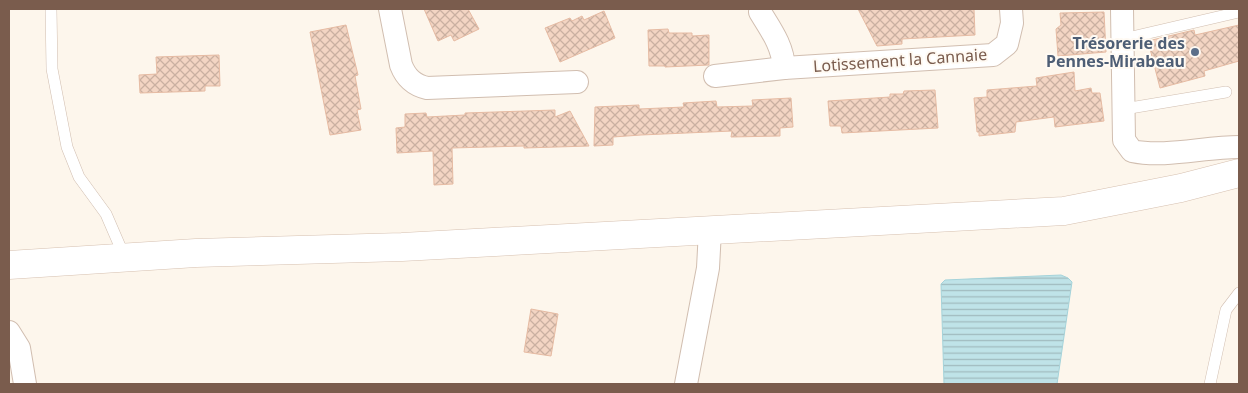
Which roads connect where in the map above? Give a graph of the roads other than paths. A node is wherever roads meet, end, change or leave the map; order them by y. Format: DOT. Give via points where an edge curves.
graph roads {
  1 [pos="51,9"];
  2 [pos="390,9"];
  3 [pos="1011,9"];
  4 [pos="1122,9"];
  5 [pos="760,12"];
  6 [pos="1239,12"];
  7 [pos="1123,39"];
  8 [pos="784,68"];
  9 [pos="715,76"];
  10 [pos="577,82"];
  11 [pos="1226,92"];
  12 [pos="1124,109"];
  13 [pos="1239,147"];
  14 [pos="1239,173"];
  15 [pos="710,230"];
  16 [pos="125,258"];
  17 [pos="9,265"];
  18 [pos="1239,293"];
  19 [pos="9,332"];
  20 [pos="25,384"];
  21 [pos="686,384"];
  22 [pos="1210,384"];
  1 -- 16 [label="lane" via="52,69 67,147 79,177 106,214"];
  2 -- 10 [label="street" via="401,66 404,74 418,86"];
  3 -- 8 [label="street, Lotissement la Cannaie" via="1007,44 993,55"];
  4 -- 7 [label="street"];
  5 -- 8 [label="street" via="781,47"];
  6 -- 7 [label="lane"];
  7 -- 12 [label="street"];
  8 -- 9 [label="street, Lotissement la Cannaie"];
  11 -- 12 [label="lane"];
  12 -- 13 [label="street" via="1124,140 1132,151 1146,154"];
  14 -- 15 [label="main road" via="1064,211"];
  15 -- 16 [label="main road"];
  15 -- 21 [label="street" via="708,268"];
  16 -- 17 [label="main road"];
  18 -- 22 [label="lane" via="1226,310"];
  19 -- 20 [label="street" via="19,348"];
}
